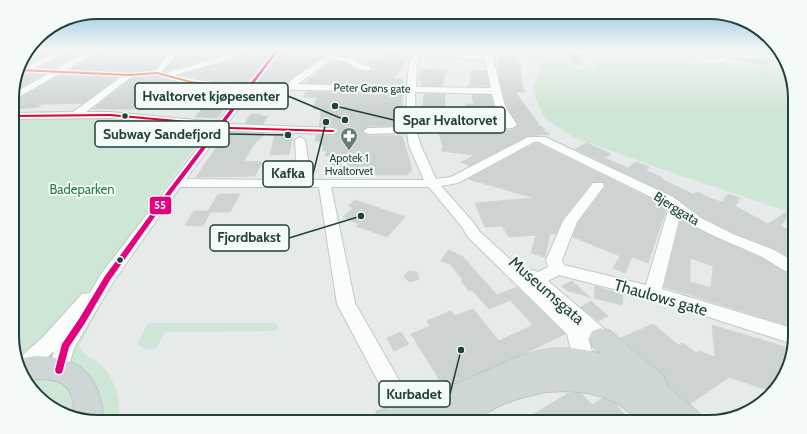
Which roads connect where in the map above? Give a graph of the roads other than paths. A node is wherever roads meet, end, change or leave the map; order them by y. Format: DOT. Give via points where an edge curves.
graph roads {
  1 [pos="60,70"];
  2 [pos="159,70"];
  3 [pos="186,70"];
  4 [pos="262,70"];
  5 [pos="312,70"];
  6 [pos="412,70"];
  7 [pos="491,70"];
  8 [pos="24,71"];
  9 [pos="57,72"];
  10 [pos="157,73"];
  11 [pos="129,75"];
  12 [pos="167,76"];
  13 [pos="250,86"];
  14 [pos="295,86"];
  15 [pos="411,89"];
  16 [pos="494,91"];
  17 [pos="19,94"];
  18 [pos="76,115"];
  19 [pos="19,116"];
  20 [pos="221,125"];
  21 [pos="411,130"];
  22 [pos="333,131"];
  23 [pos="368,131"];
  24 [pos="300,140"];
  25 [pos="176,183"];
  26 [pos="432,183"];
  27 [pos="297,184"];
  28 [pos="598,186"];
  29 [pos="326,188"];
  30 [pos="676,206"];
  31 [pos="788,265"];
  32 [pos="557,269"];
  33 [pos="107,278"];
  34 [pos="533,283"];
  35 [pos="653,293"];
  36 [pos="788,334"];
  37 [pos="593,358"];
  38 [pos="25,366"];
  39 [pos="26,369"];
  40 [pos="59,370"];
  41 [pos="88,414"];
  42 [pos="395,415"];
  43 [pos="453,415"];
  44 [pos="671,415"];
  45 [pos="674,415"];
  1 -- 9 [label="street"];
  2 -- 10 [label="street"];
  3 -- 12 [label="street"];
  4 -- 13 [label="street"];
  5 -- 14 [label="street" via="294,82"];
  6 -- 15 [label="street, Museumsgata"];
  7 -- 16 [label="street"];
  8 -- 9 [label="street"];
  9 -- 11 [label="street"];
  9 -- 17 [label="street"];
  10 -- 11 [label="street"];
  10 -- 12 [label="street, Peter Grøns gate"];
  11 -- 18 [label="street"];
  12 -- 13 [label="street, Peter Grøns gate" via="223,86"];
  13 -- 14 [label="street, Peter Grøns gate"];
  13 -- 20 [label="street"];
  14 -- 15 [label="street, Peter Grøns gate" via="357,83"];
  15 -- 16 [label="street, Peter Grøns gate"];
  15 -- 21 [label="street, Museumsgata"];
  16 -- 21 [label="street" via="502,111 512,124"];
  18 -- 19 [label="street"];
  18 -- 20 [label="street"];
  20 -- 22 [label="street" via="229,128"];
  20 -- 25 [label="street"];
  21 -- 23 [label="street"];
  21 -- 26 [label="street, Museumsgata" via="415,146"];
  24 -- 27 [label="street" via="302,159"];
  25 -- 27 [label="street"];
  25 -- 33 [label="street"];
  26 -- 27 [label="street"];
  26 -- 30 [label="street, Bjerggata" via="454,180 536,138"];
  26 -- 34 [label="street, Museumsgata" via="488,249"];
  28 -- 32 [label="street" via="570,221 554,260"];
  29 -- 42 [label="street" via="346,304"];
  30 -- 31 [label="street, Bjerggata" via="713,230"];
  30 -- 35 [label="street"];
  32 -- 34 [label="street"];
  32 -- 35 [label="street, Thaulows gate"];
  33 -- 38 [label="street" via="49,344"];
  33 -- 40 [label="street" via="65,346"];
  34 -- 37 [label="street, Museumsgata" via="574,328"];
  35 -- 36 [label="street, Thaulows gate"];
  37 -- 42 [label="main road" via="548,358 530,362 454,398"];
  37 -- 43 [label="main road" via="574,378 531,383 502,392"];
  37 -- 44 [label="main road" via="617,389"];
  37 -- 45 [label="main road" via="661,390"];
  39 -- 40 [label="main road" via="42,367"];
  40 -- 41 [label="main road" via="78,380 86,391"];
}
